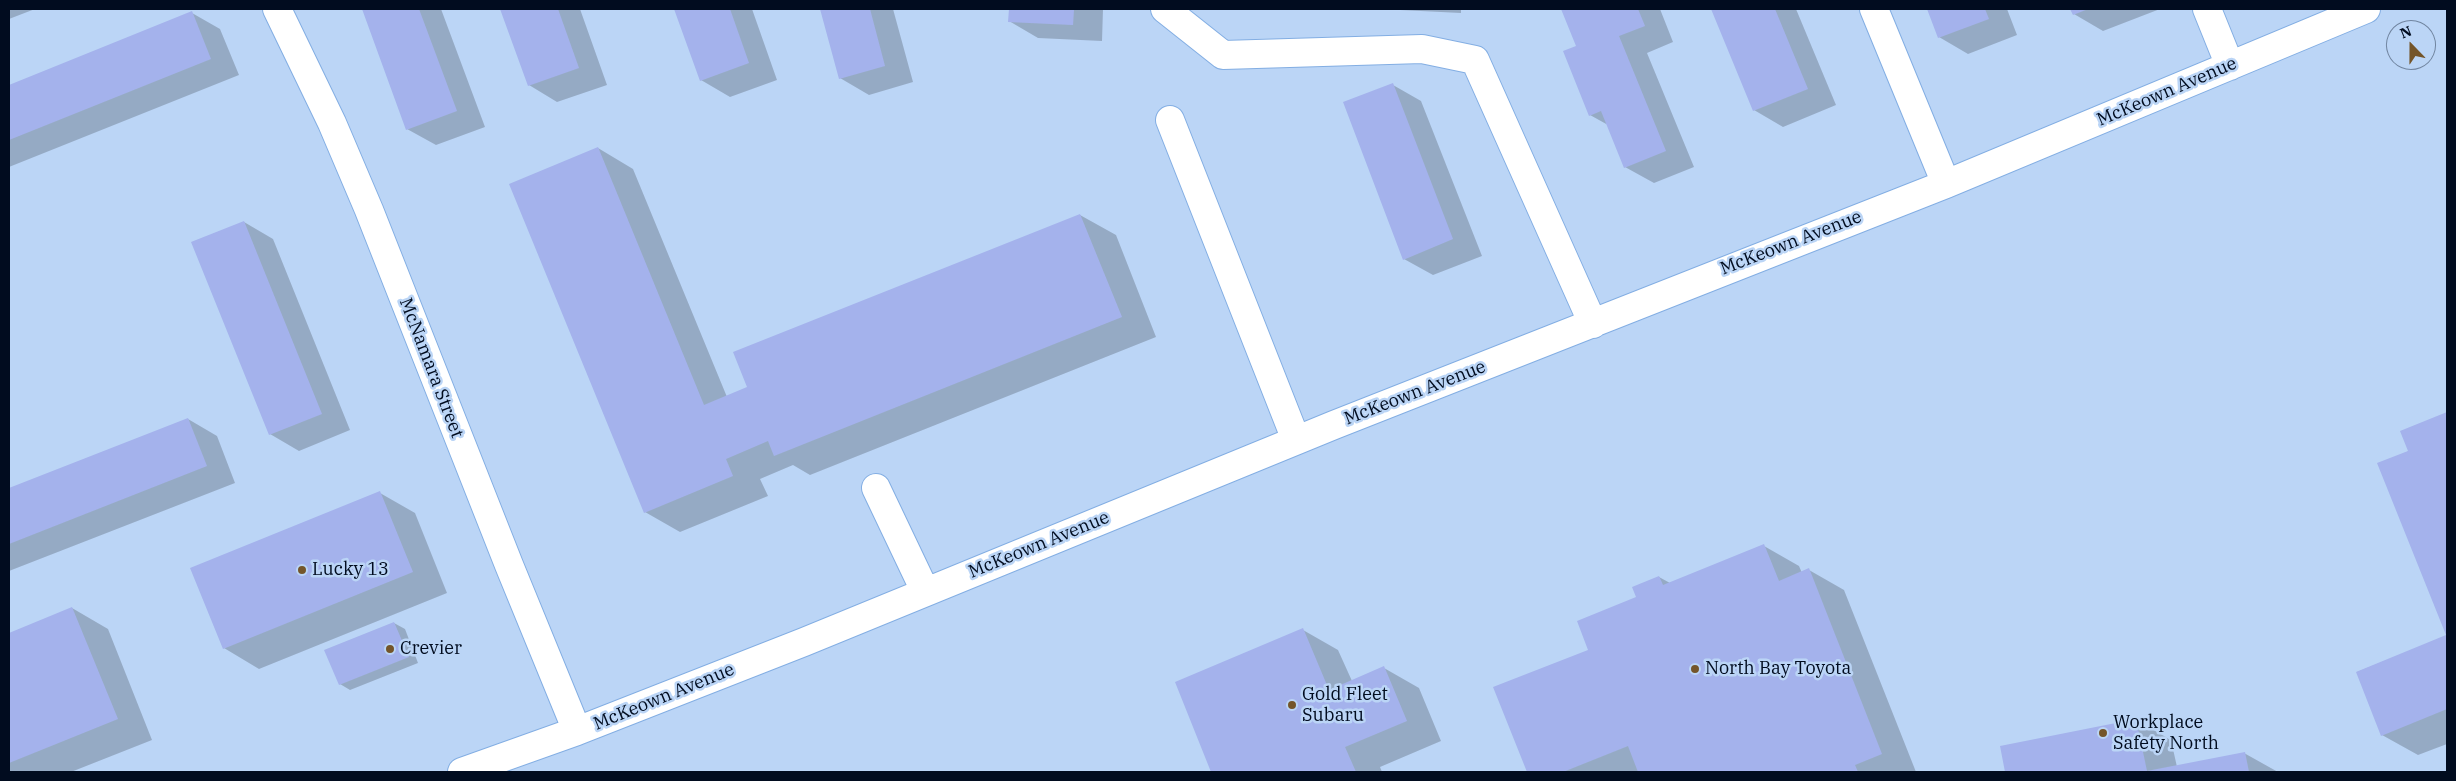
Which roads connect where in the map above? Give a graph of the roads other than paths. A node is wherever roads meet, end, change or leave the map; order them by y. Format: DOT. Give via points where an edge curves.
graph roads {
  1 [pos="277,9"];
  2 [pos="1165,9"];
  3 [pos="1874,9"];
  4 [pos="2207,9"];
  5 [pos="2366,9"];
  6 [pos="2230,66"];
  7 [pos="1170,120"];
  8 [pos="1946,184"];
  9 [pos="1593,324"];
  10 [pos="1296,440"];
  11 [pos="876,488"];
  12 [pos="925,591"];
  13 [pos="577,731"];
  14 [pos="462,772"];
  1 -- 13 [label="street, McNamara Street" via="366,201"];
  2 -- 9 [label="street" via="1223,55 1422,49 1475,60"];
  3 -- 8 [label="street"];
  4 -- 6 [label="street"];
  5 -- 6 [label="street, McKeown Avenue"];
  6 -- 8 [label="street, McKeown Avenue"];
  7 -- 10 [label="street"];
  8 -- 9 [label="street, McKeown Avenue"];
  9 -- 10 [label="street, McKeown Avenue"];
  10 -- 12 [label="street, McKeown Avenue"];
  11 -- 12 [label="street"];
  12 -- 13 [label="street, McKeown Avenue"];
  13 -- 14 [label="street, McKeown Avenue"];
}
